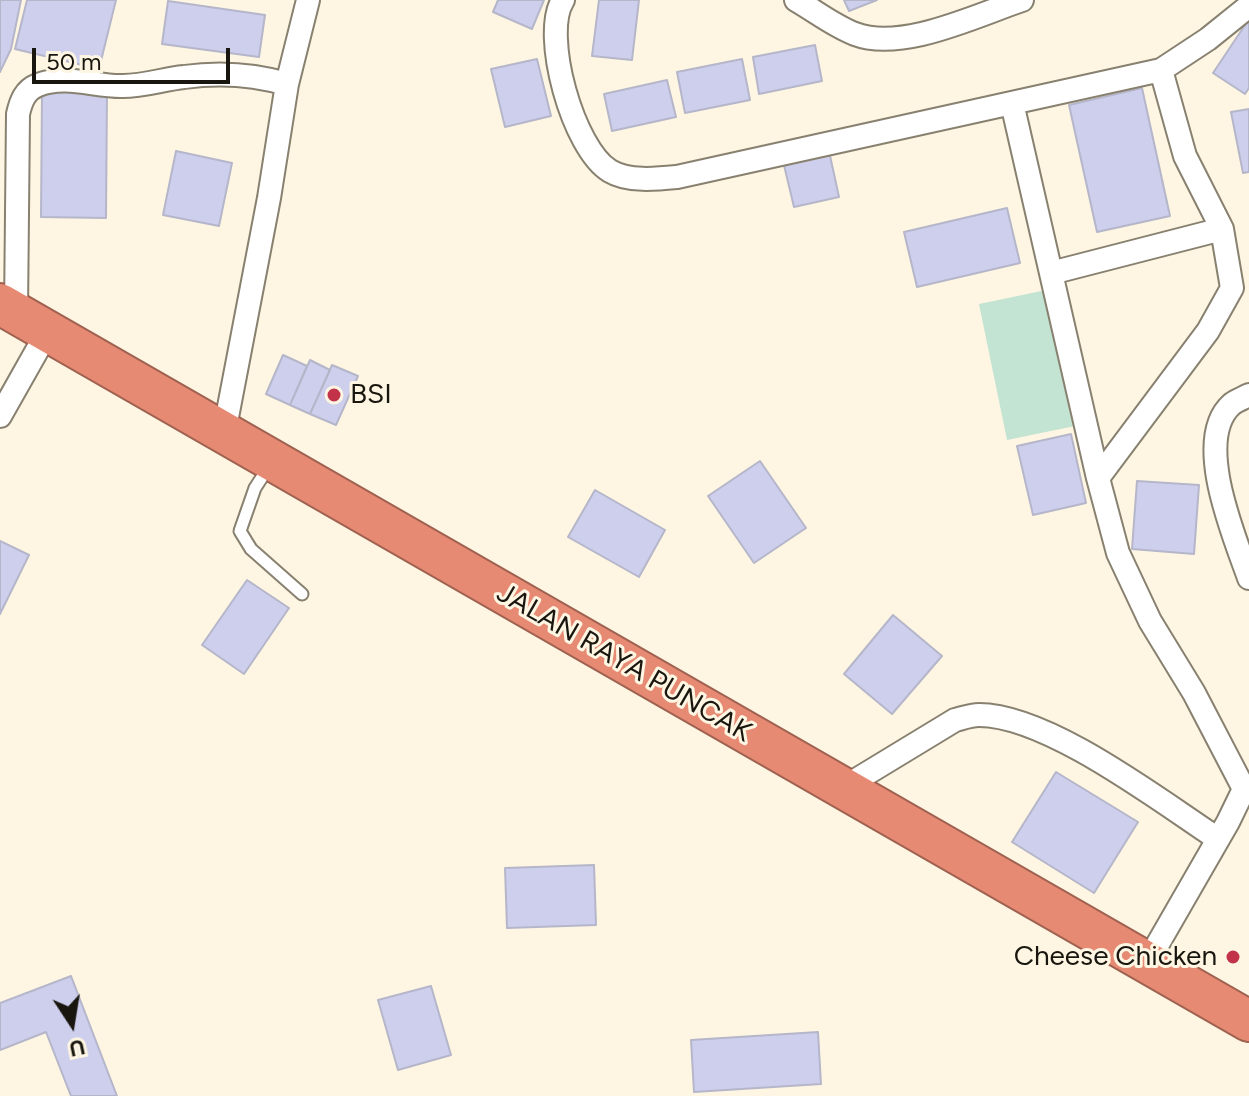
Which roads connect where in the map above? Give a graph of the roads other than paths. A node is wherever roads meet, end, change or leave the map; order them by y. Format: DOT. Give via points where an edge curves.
graph roads {
  1 [pos="308,0"];
  2 [pos="563,0"];
  3 [pos="796,0"];
  4 [pos="1022,0"];
  5 [pos="1240,7"];
  6 [pos="1161,70"];
  7 [pos="287,84"];
  8 [pos="1012,103"];
  9 [pos="1222,229"];
  10 [pos="1051,273"];
  11 [pos="1241,286"];
  12 [pos="21,316"];
  13 [pos="1249,395"];
  14 [pos="0,416"];
  15 [pos="224,433"];
  16 [pos="272,460"];
  17 [pos="1098,478"];
  18 [pos="1238,517"];
  19 [pos="1247,568"];
  20 [pos="302,594"];
  21 [pos="1247,783"];
  22 [pos="843,788"];
  23 [pos="1218,839"];
  24 [pos="1148,961"];
  25 [pos="1249,1021"];
  1 -- 7 [label="street"];
  2 -- 8 [label="street" via="555,17 569,112 590,150 618,175 677,177"];
  3 -- 4 [label="street" via="857,35 892,39"];
  5 -- 6 [label="street" via="1208,39"];
  6 -- 8 [label="street"];
  6 -- 9 [label="street" via="1185,156"];
  7 -- 12 [label="street" via="215,74 125,86 48,83 30,90 18,114"];
  7 -- 15 [label="street"];
  8 -- 10 [label="street"];
  9 -- 10 [label="street"];
  9 -- 11 [label="street"];
  10 -- 17 [label="street"];
  11 -- 17 [label="street"];
  12 -- 14 [label="street"];
  12 -- 15 [label="highway, JALAN RAYA PUNCAK"];
  13 -- 18 [label="street" via="1229,408 1215,445 1218,478"];
  15 -- 16 [label="highway, JALAN RAYA PUNCAK"];
  16 -- 20 [label="lane" via="240,531 251,549"];
  16 -- 22 [label="highway, JALAN RAYA PUNCAK"];
  17 -- 21 [label="street" via="1118,553 1150,621"];
  18 -- 19 [label="street"];
  21 -- 23 [label="street"];
  22 -- 23 [label="street" via="955,720 992,716 1030,726 1088,754"];
  22 -- 24 [label="highway, JALAN RAYA PUNCAK"];
  23 -- 24 [label="street"];
  24 -- 25 [label="highway, JALAN RAYA PUNCAK"];
}
